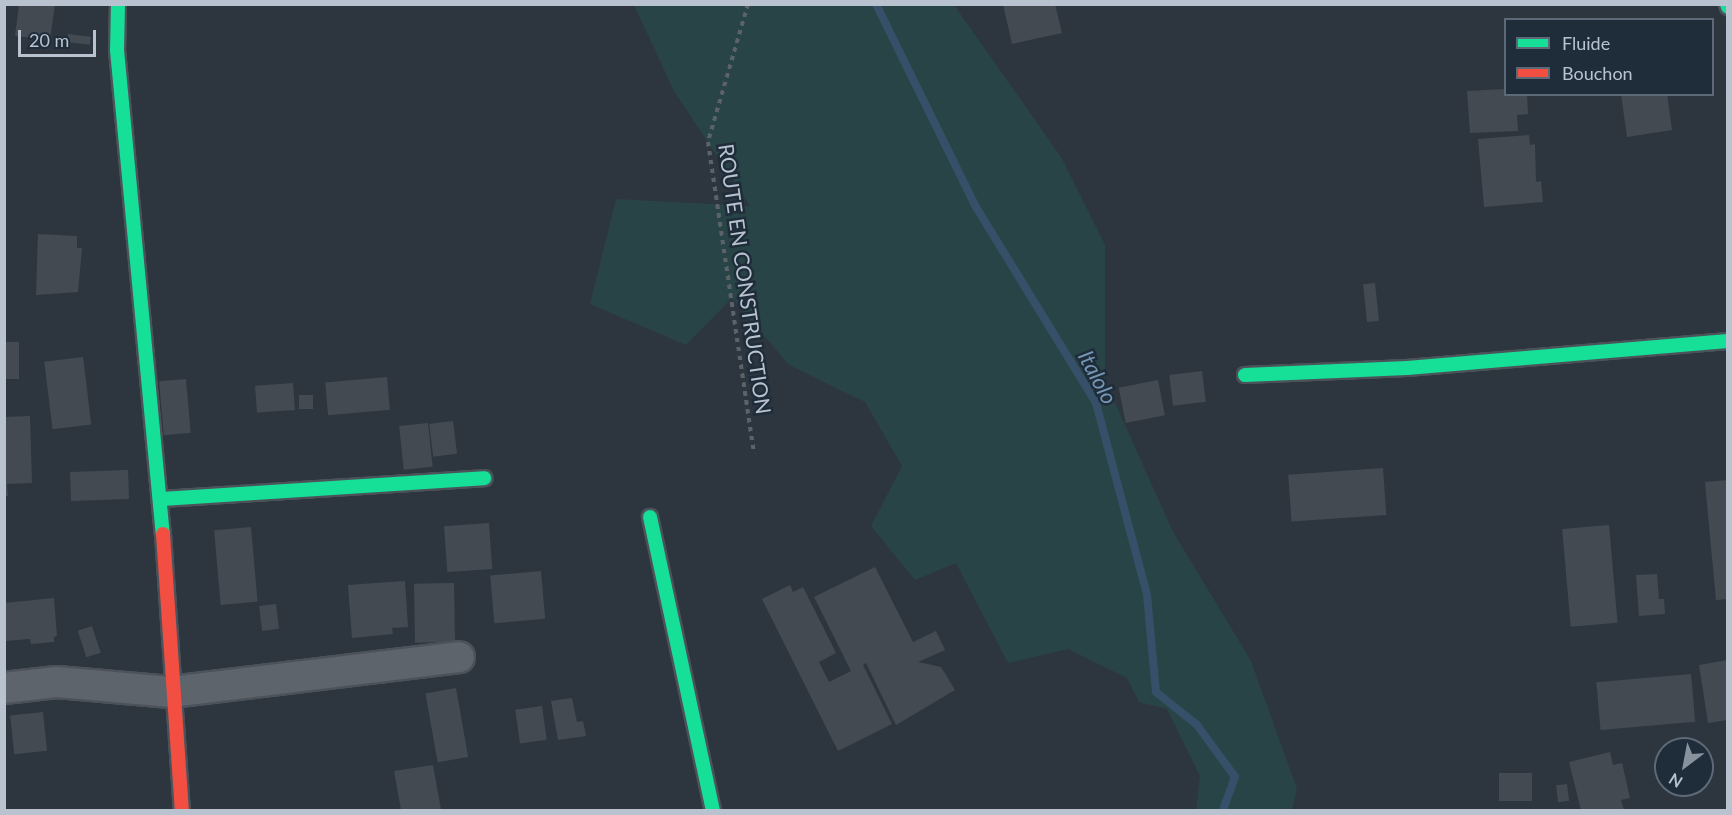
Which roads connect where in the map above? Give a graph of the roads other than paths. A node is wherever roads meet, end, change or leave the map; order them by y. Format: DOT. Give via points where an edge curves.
graph roads {
  1 [pos="118,4"];
  2 [pos="1728,341"];
  3 [pos="1245,375"];
  4 [pos="483,478"];
  5 [pos="161,499"];
  6 [pos="650,517"];
  7 [pos="459,657"];
  8 [pos="4,688"];
  9 [pos="171,692"];
  10 [pos="182,810"];
  11 [pos="713,810"];
  1 -- 5 [label="street" via="117,50"];
  2 -- 3 [label="street" via="1407,368"];
  4 -- 5 [label="street"];
  5 -- 9 [label="street"];
  6 -- 11 [label="street"];
  7 -- 9 [label="street"];
  8 -- 9 [label="street" via="57,682"];
  9 -- 10 [label="street"];
}
